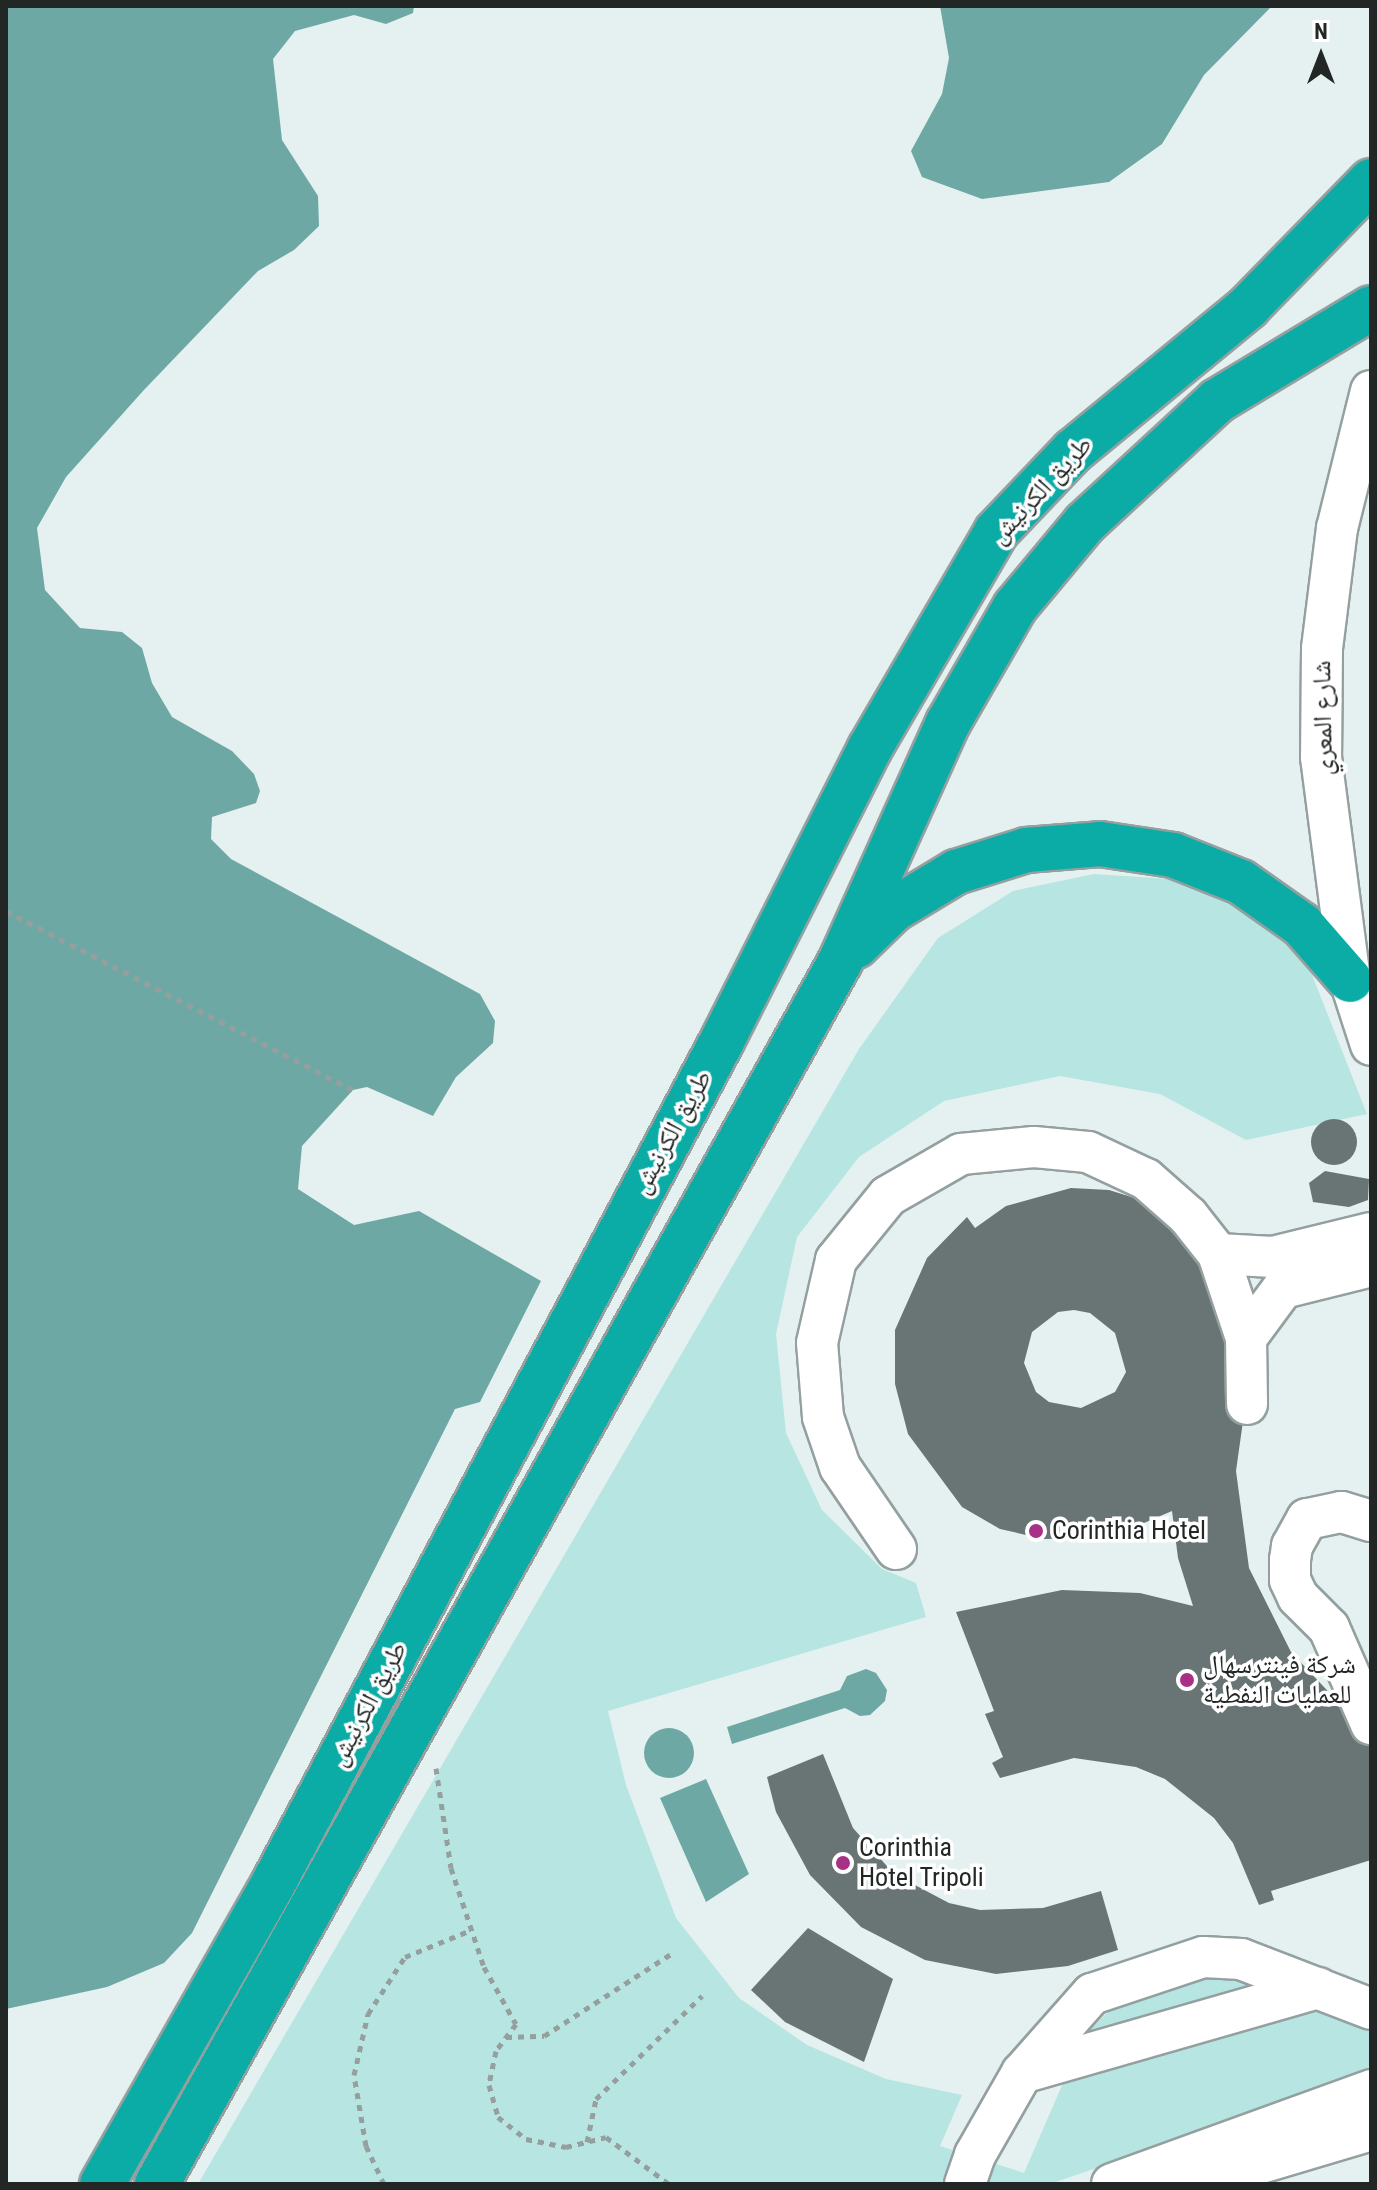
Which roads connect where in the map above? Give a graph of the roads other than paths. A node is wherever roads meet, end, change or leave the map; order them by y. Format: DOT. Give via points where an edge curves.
graph roads {
  1 [pos="1371,181"];
  2 [pos="1371,308"];
  3 [pos="1371,391"];
  4 [pos="840,962"];
  5 [pos="1350,980"];
  6 [pos="1371,1045"];
  7 [pos="1371,1233"];
  8 [pos="1218,1254"];
  9 [pos="1371,1266"];
  10 [pos="1246,1338"];
  11 [pos="1247,1404"];
  12 [pos="1371,1521"];
  13 [pos="896,1549"];
  14 [pos="1371,1724"];
  15 [pos="1353,1994"];
  16 [pos="1022,2073"];
  17 [pos="1371,2090"];
  18 [pos="1371,2130"];
  19 [pos="161,2180"];
  20 [pos="102,2184"];
  21 [pos="965,2184"];
  22 [pos="1112,2184"];
  23 [pos="1190,2184"];
  1 -- 20 [label="highway, طريق الكرنيش" via="1248,307 1073,451 996,532 870,748 723,1039 280,1870"];
  2 -- 4 [label="highway, طريق الكرنيش" via="1217,401 1085,523 1015,607 948,723"];
  3 -- 5 [label="street, شارع المعري" via="1337,528 1322,649 1321,757"];
  4 -- 5 [label="highway" via="893,910 956,872 1026,850 1100,844 1173,855 1241,882 1302,925"];
  4 -- 19 [label="highway, طريق الكرنيش"];
  5 -- 6 [label="street, شارع المعري"];
  7 -- 8 [label="street" via="1273,1257"];
  8 -- 10 [label="street"];
  8 -- 13 [label="street" via="1188,1216 1146,1179 1088,1152 1034,1147 961,1154 888,1196 836,1260 817,1343 823,1417 840,1467"];
  9 -- 10 [label="street" via="1283,1288"];
  10 -- 11 [label="street"];
  12 -- 14 [label="street" via="1341,1512 1307,1519 1292,1546 1290,1580 1298,1597 1329,1628"];
  15 -- 16 [label="street"];
  15 -- 16 [label="street" via="1241,1959 1203,1957 1092,1994"];
  16 -- 21 [label="street" via="975,2155"];
  17 -- 22 [label="street"];
  18 -- 23 [label="street"];
}
